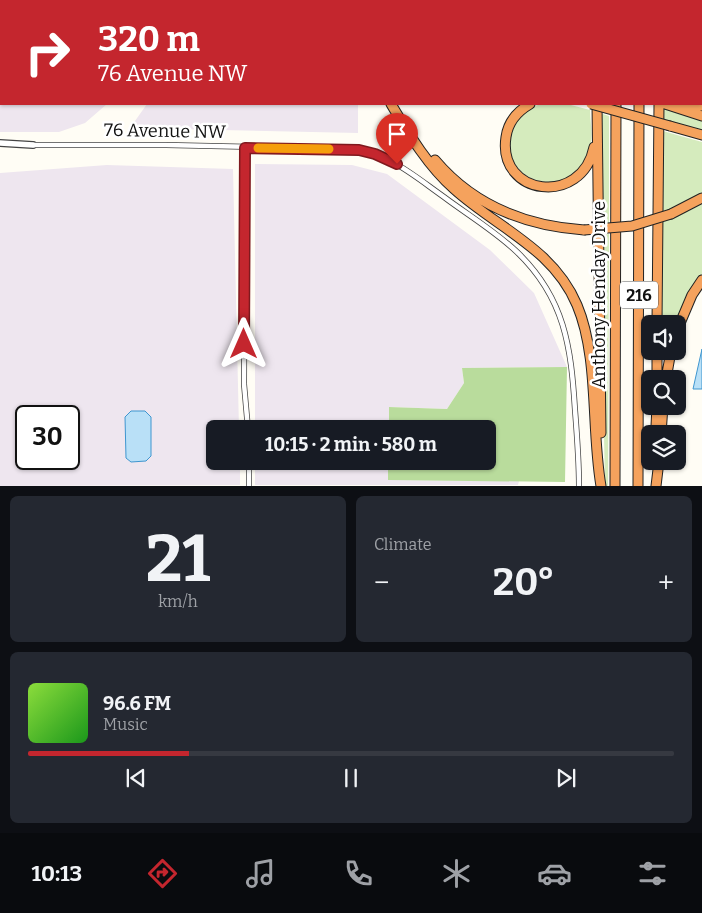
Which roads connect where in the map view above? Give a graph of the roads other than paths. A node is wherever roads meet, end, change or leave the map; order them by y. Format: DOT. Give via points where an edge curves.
graph roads {
  1 [pos="392,105"];
  2 [pos="392,105"];
  3 [pos="529,105"];
  4 [pos="595,105"];
  5 [pos="597,105"];
  6 [pos="616,105"];
  7 [pos="640,105"];
  8 [pos="658,105"];
  9 [pos="668,105"];
  10 [pos="702,106"];
  11 [pos="702,116"];
  12 [pos="597,134"];
  13 [pos="702,135"];
  14 [pos="0,145"];
  15 [pos="33,145"];
  16 [pos="245,148"];
  17 [pos="702,198"];
  18 [pos="702,280"];
  19 [pos="657,315"];
  20 [pos="684,315"];
  21 [pos="247,420"];
  22 [pos="249,470"];
  23 [pos="657,470"];
  24 [pos="249,486"];
  25 [pos="579,486"];
  26 [pos="601,486"];
  27 [pos="615,486"];
  28 [pos="638,486"];
  29 [pos="656,486"];
  1 -- 17 [label="highway, bridge" via="439,165 477,197 521,219 584,230 632,226 671,214"];
  2 -- 26 [label="highway" via="417,146 441,176 472,204 535,248 555,268 572,294 588,343"];
  3 -- 12 [label="highway" via="513,119 506,141 510,164 526,182 550,188 576,178 589,162"];
  4 -- 13 [label="highway, bridge"];
  5 -- 12 [label="highway"];
  6 -- 27 [label="highway, Anthony Henday Drive / 216"];
  7 -- 28 [label="highway, 216"];
  8 -- 19 [label="highway"];
  9 -- 10 [label="highway"];
  9 -- 11 [label="highway"];
  12 -- 26 [label="highway"];
  14 -- 15 [label="street, 76 Avenue NW"];
  15 -- 16 [label="street, 76 Avenue NW"];
  16 -- 21 [label="street" via="244,384"];
  16 -- 25 [label="street, 76 Avenue NW" via="359,150 382,156 500,238 529,264 556,306 570,346"];
  18 -- 20 [label="highway"];
  22 -- 24 [label="street"];
  23 -- 29 [label="highway"];
}
